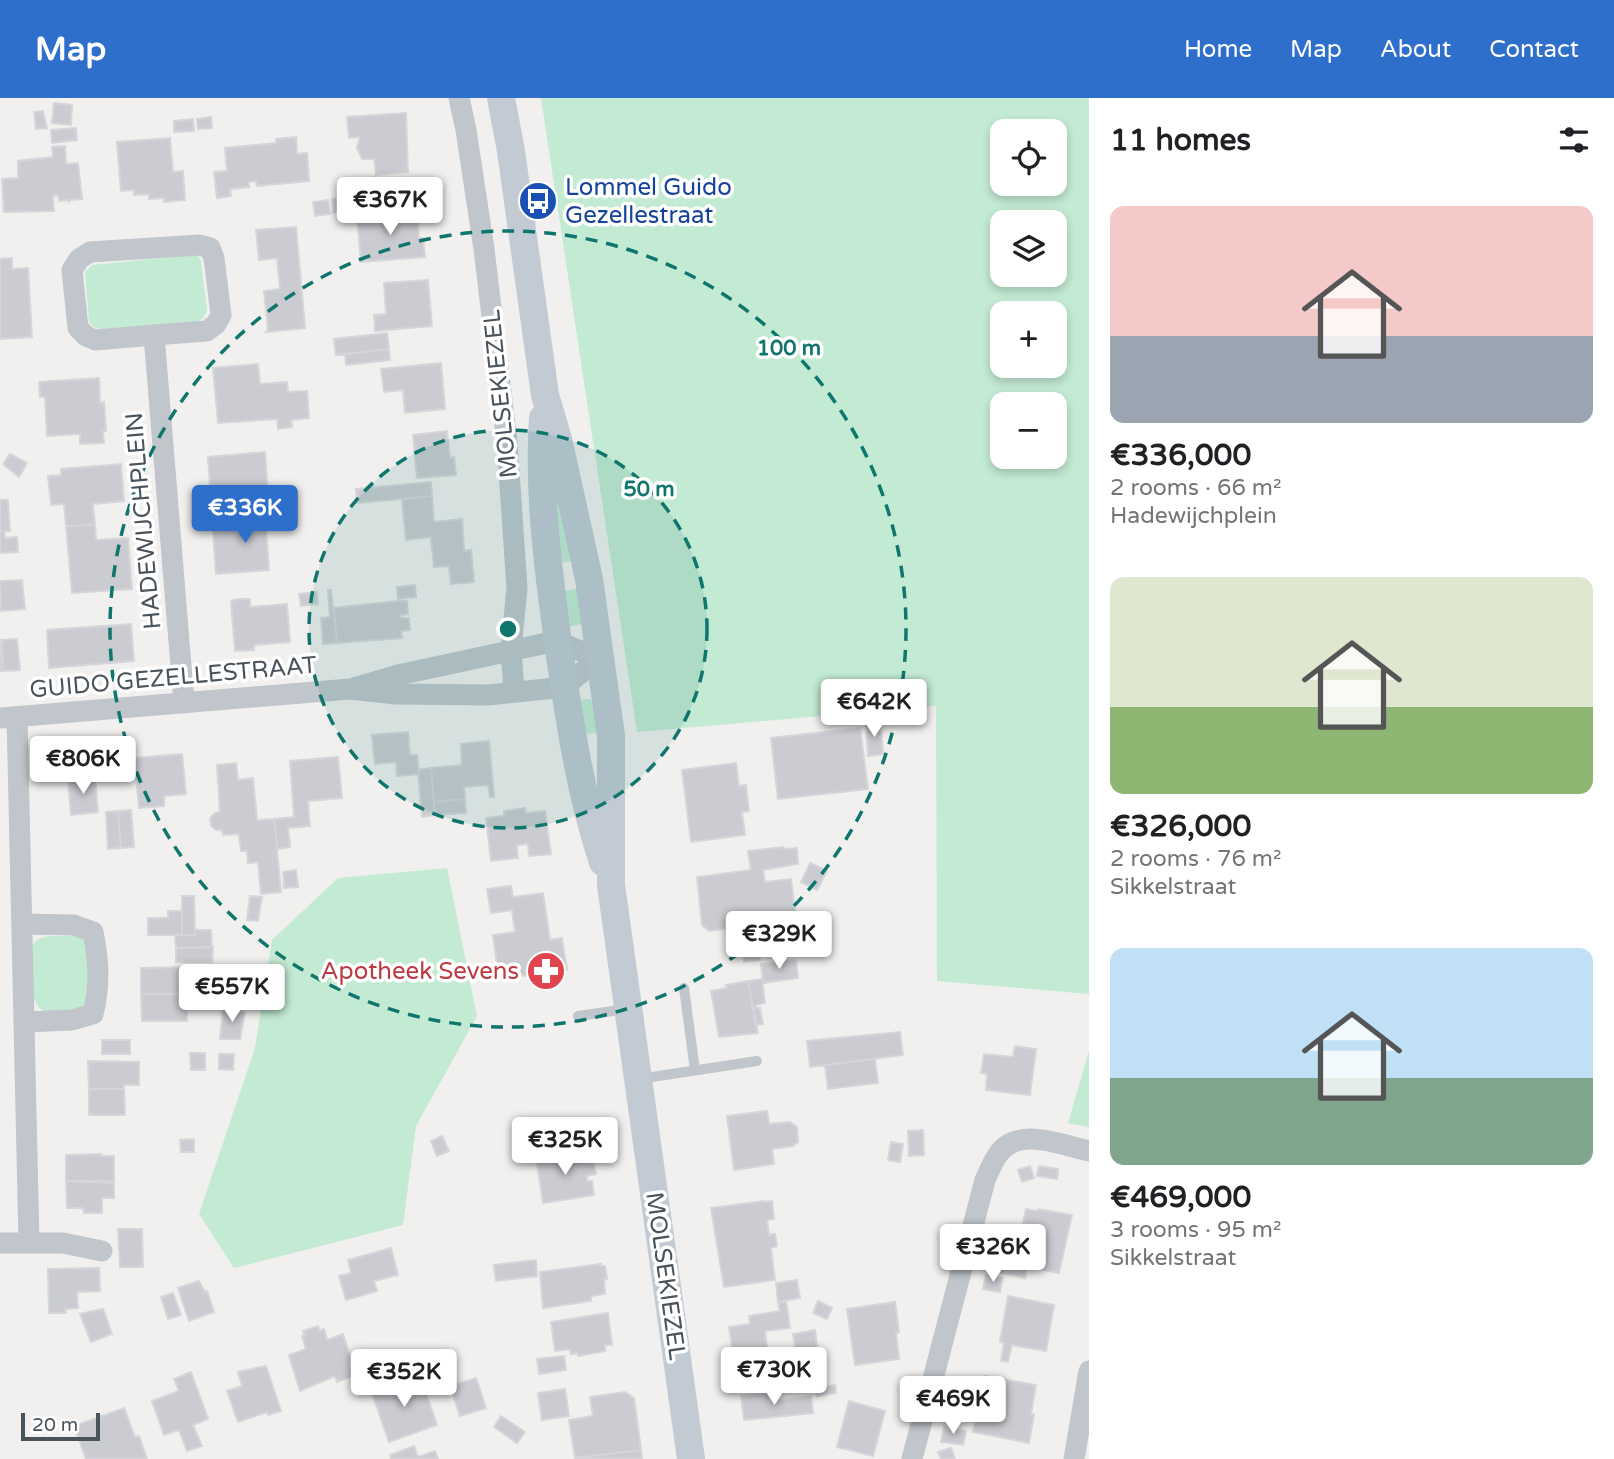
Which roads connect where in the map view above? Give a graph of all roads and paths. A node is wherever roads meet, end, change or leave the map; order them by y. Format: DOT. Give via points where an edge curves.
graph roads {
  1 [pos="459,98"];
  2 [pos="501,98"];
  3 [pos="154,335"];
  4 [pos="545,395"];
  5 [pos="558,642"];
  6 [pos="511,649"];
  7 [pos="599,658"];
  8 [pos="564,687"];
  9 [pos="350,689"];
  10 [pos="514,692"];
  11 [pos="184,703"];
  12 [pos="8,717"];
  13 [pos="611,885"];
  14 [pos="22,924"];
  15 [pos="684,988"];
  16 [pos="629,1009"];
  17 [pos="578,1016"];
  18 [pos="25,1022"];
  19 [pos="757,1061"];
  20 [pos="695,1070"];
  21 [pos="639,1079"];
  22 [pos="1089,1150"];
  23 [pos="29,1242"];
  24 [pos="0,1243"];
  25 [pos="102,1251"];
  26 [pos="1089,1371"];
  27 [pos="691,1459"];
  28 [pos="912,1459"];
  29 [pos="1074,1459"];
  1 -- 6 [label="street, MOLSEKIEZEL" via="484,249 507,442 517,588"];
  2 -- 4 [label="main road, MOLSEKIEZEL"];
  3 -- 3 [label="street" via="207,331 216,324 221,315 210,248 90,252 79,259 72,270 78,328 95,340"];
  3 -- 11 [label="street, HADEWIJCHPLEIN"];
  4 -- 5 [label="main road, MOLSEKIEZEL" via="543,513"];
  4 -- 7 [label="main road, MOLSEKIEZEL" via="587,565"];
  5 -- 6 [label="street, GUIDO GEZELLESTRAAT"];
  5 -- 7 [label="street, GUIDO GEZELLESTRAAT"];
  5 -- 8 [label="main road, MOLSEKIEZEL"];
  6 -- 9 [label="street, GUIDO GEZELLESTRAAT"];
  6 -- 10 [label="street, MOLSEKIEZEL"];
  7 -- 8 [label="street"];
  7 -- 13 [label="main road, MOLSEKIEZEL" via="611,749"];
  8 -- 10 [label="street, GUIDO GEZELLESTRAAT"];
  8 -- 13 [label="main road, MOLSEKIEZEL" via="580,779"];
  9 -- 10 [label="street, GUIDO GEZELLESTRAAT" via="396,694"];
  9 -- 11 [label="street, GUIDO GEZELLESTRAAT"];
  11 -- 12 [label="street, GUIDO GEZELLESTRAAT"];
  12 -- 14 [label="street"];
  13 -- 16 [label="main road, MOLSEKIEZEL"];
  14 -- 18 [label="street"];
  14 -- 18 [label="street" via="74,925 93,932 98,957 99,990 93,1014 72,1020"];
  15 -- 20 [label="lane"];
  16 -- 17 [label="lane"];
  16 -- 21 [label="main road, MOLSEKIEZEL"];
  18 -- 23 [label="street"];
  19 -- 20 [label="lane"];
  20 -- 21 [label="lane"];
  21 -- 27 [label="main road, MOLSEKIEZEL"];
  22 -- 28 [label="street" via="1029,1138 998,1154 985,1180"];
  23 -- 24 [label="street"];
  23 -- 25 [label="street"];
  26 -- 29 [label="street"];
}
